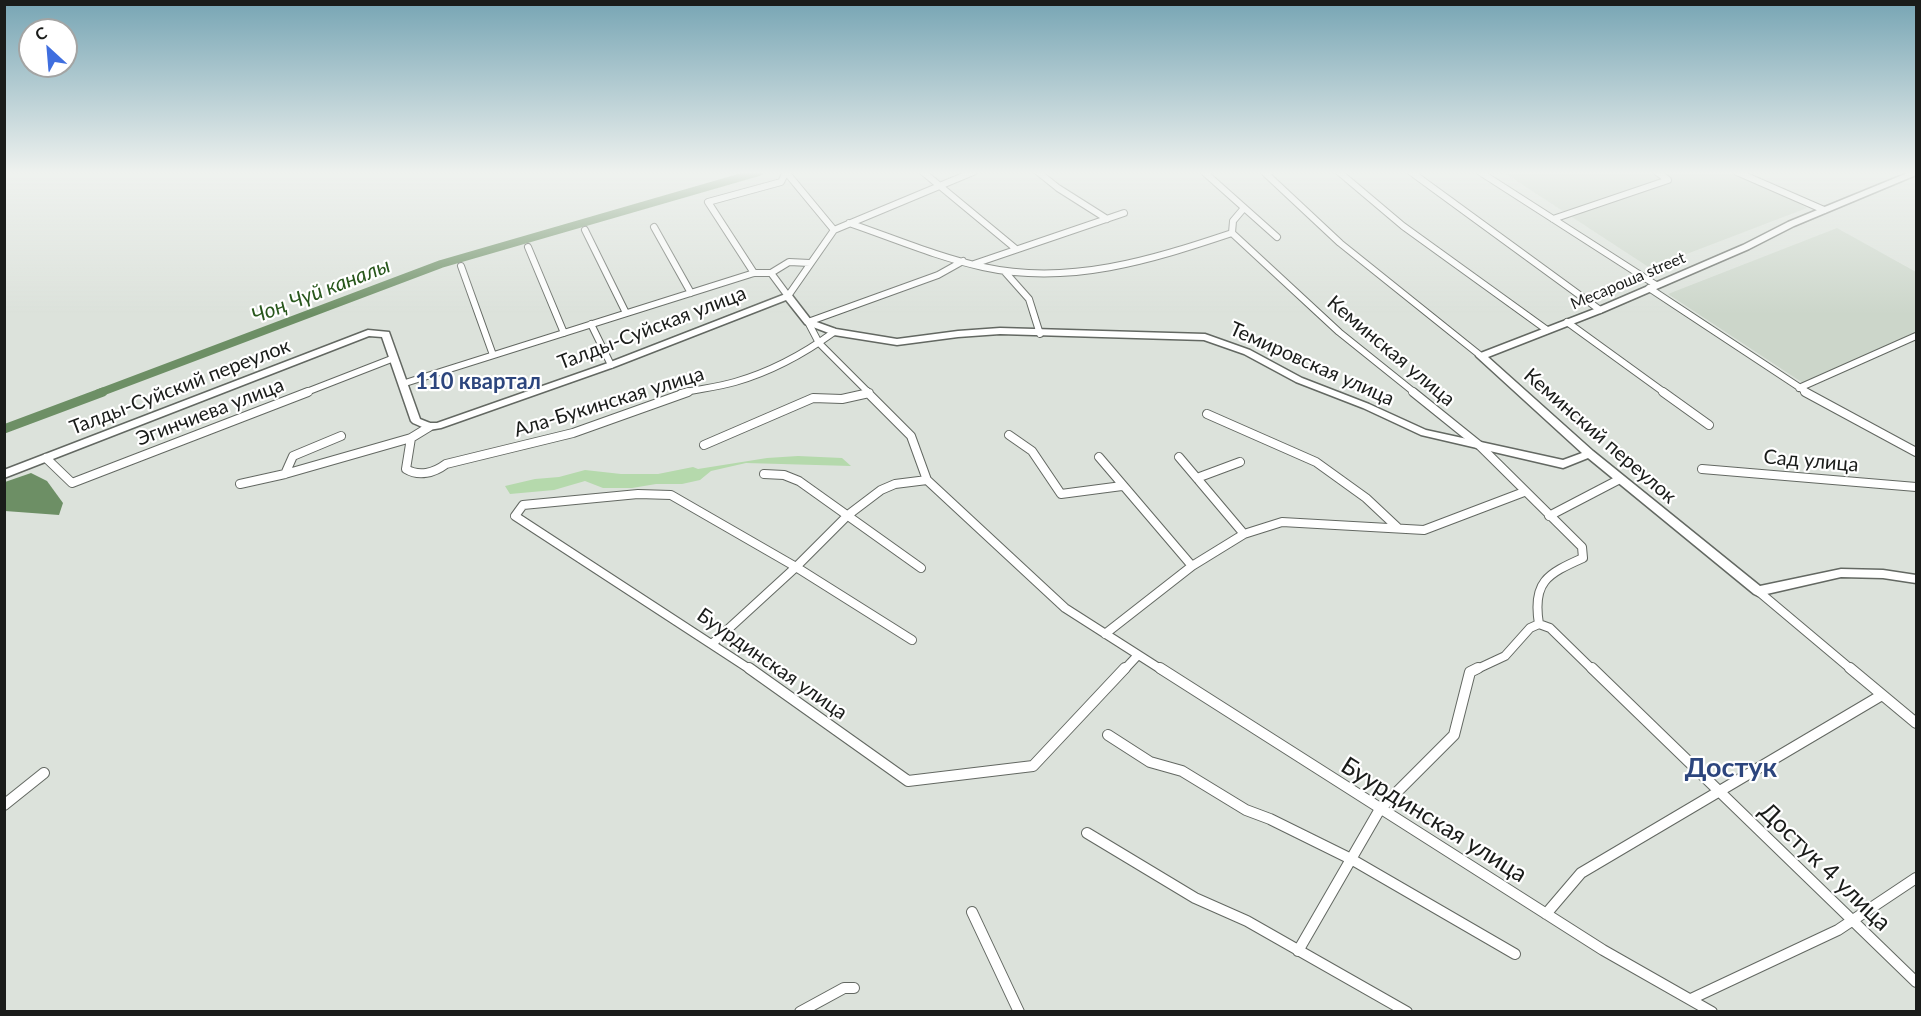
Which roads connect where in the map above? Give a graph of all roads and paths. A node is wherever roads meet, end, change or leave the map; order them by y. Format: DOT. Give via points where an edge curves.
graph roads {
  1 [pos="719,219"];
  2 [pos="825,219"];
  3 [pos="859,219"];
  4 [pos="981,219"];
  5 [pos="1106,219"];
  6 [pos="1234,219"];
  7 [pos="1257,219"];
  8 [pos="1315,219"];
  9 [pos="1395,219"];
  10 [pos="1476,219"];
  11 [pos="1553,219"];
  12 [pos="1802,219"];
  13 [pos="849,224"];
  14 [pos="654,227"];
  15 [pos="834,230"];
  16 [pos="585,231"];
  17 [pos="1232,233"];
  18 [pos="1277,237"];
  19 [pos="528,247"];
  20 [pos="1016,249"];
  21 [pos="963,261"];
  22 [pos="810,263"];
  23 [pos="972,265"];
  24 [pos="461,266"];
  25 [pos="1005,272"];
  26 [pos="754,273"];
  27 [pos="771,273"];
  28 [pos="1652,287"];
  29 [pos="692,292"];
  30 [pos="788,296"];
  31 [pos="1600,310"];
  32 [pos="626,313"];
  33 [pos="808,322"];
  34 [pos="1567,322"];
  35 [pos="591,324"];
  36 [pos="1547,330"];
  37 [pos="834,332"];
  38 [pos="564,333"];
  39 [pos="1040,334"];
  40 [pos="1917,336"];
  41 [pos="819,343"];
  42 [pos="493,356"];
  43 [pos="1481,357"];
  44 [pos="394,358"];
  45 [pos="611,365"];
  46 [pos="402,384"];
  47 [pos="1799,388"];
  48 [pos="869,393"];
  49 [pos="1206,414"];
  50 [pos="1709,425"];
  51 [pos="429,427"];
  52 [pos="1009,435"];
  53 [pos="342,436"];
  54 [pos="411,438"];
  55 [pos="704,445"];
  56 [pos="1480,446"];
  57 [pos="1917,452"];
  58 [pos="1589,454"];
  59 [pos="1099,457"];
  60 [pos="1179,457"];
  61 [pos="46,458"];
  62 [pos="1240,462"];
  63 [pos="1702,469"];
  64 [pos="4,474"];
  65 [pos="285,474"];
  66 [pos="764,474"];
  67 [pos="1197,478"];
  68 [pos="1620,479"];
  69 [pos="927,480"];
  70 [pos="240,484"];
  71 [pos="1122,486"];
  72 [pos="1917,487"];
  73 [pos="1524,492"];
  74 [pos="848,515"];
  75 [pos="1549,516"];
  76 [pos="1398,528"];
  77 [pos="1244,534"];
  78 [pos="1192,566"];
  79 [pos="796,567"];
  80 [pos="921,568"];
  81 [pos="1917,579"];
  82 [pos="1758,591"];
  83 [pos="1539,624"];
  84 [pos="1105,634"];
  85 [pos="912,640"];
  86 [pos="713,643"];
  87 [pos="1138,656"];
  88 [pos="1882,694"];
  89 [pos="1917,723"];
  90 [pos="1108,735"];
  91 [pos="44,773"];
  92 [pos="1719,792"];
  93 [pos="4,805"];
  94 [pos="1380,809"];
  95 [pos="1087,833"];
  96 [pos="1351,859"];
  97 [pos="1917,878"];
  98 [pos="972,912"];
  99 [pos="1546,914"];
  100 [pos="1853,921"];
  101 [pos="1298,951"];
  102 [pos="1515,954"];
  103 [pos="1917,982"];
  104 [pos="854,988"];
  105 [pos="1690,999"];
  106 [pos="800,1011"];
  107 [pos="1019,1011"];
  108 [pos="1407,1011"];
  109 [pos="1712,1011"];
  1 -- 26 [label="street"];
  2 -- 15 [label="street"];
  3 -- 13 [label="street"];
  4 -- 20 [label="street"];
  5 -- 20 [label="street"];
  6 -- 17 [label="street"];
  7 -- 18 [label="street"];
  8 -- 43 [label="street, Кеминский переулок"];
  9 -- 36 [label="street"];
  10 -- 31 [label="street"];
  11 -- 28 [label="street"];
  12 -- 28 [label="street, Месароша street"];
  13 -- 15 [label="street"];
  13 -- 21 [label="street"];
  14 -- 29 [label="street"];
  15 -- 22 [label="street"];
  16 -- 32 [label="street"];
  17 -- 25 [label="street" via="1134,263 1079,274"];
  17 -- 56 [label="street, Кеминская улица" via="1339,332"];
  19 -- 38 [label="street"];
  20 -- 23 [label="street"];
  21 -- 23 [label="street"];
  21 -- 33 [label="street" via="938,275"];
  22 -- 27 [label="street" via="788,261"];
  22 -- 30 [label="street"];
  23 -- 25 [label="street"];
  24 -- 42 [label="street"];
  25 -- 39 [label="street" via="1029,299"];
  26 -- 27 [label="street"];
  26 -- 29 [label="street"];
  27 -- 30 [label="street, Буурдинская улица"];
  28 -- 31 [label="street, Месароша street"];
  28 -- 47 [label="street"];
  29 -- 32 [label="street"];
  30 -- 33 [label="street, Буурдинская улица"];
  30 -- 45 [label="street, Талды-Суйская улица"];
  31 -- 34 [label="street, Месароша street"];
  32 -- 35 [label="street"];
  33 -- 37 [label="street, Темировская улица"];
  33 -- 41 [label="street, Буурдинская улица"];
  34 -- 36 [label="street, Месароша street"];
  34 -- 50 [label="street"];
  35 -- 38 [label="street"];
  35 -- 45 [label="street"];
  36 -- 43 [label="street, Месароша street"];
  37 -- 39 [label="street, Темировская улица" via="897,342 958,334"];
  37 -- 41 [label="street"];
  38 -- 42 [label="street"];
  39 -- 56 [label="street, Темировская улица" via="1205,337 1247,352 1299,380 1409,428"];
  40 -- 47 [label="street"];
  41 -- 48 [label="street, Буурдинская улица"];
  41 -- 54 [label="street, Ала-Букинская улица" via="766,372 681,393 573,433 446,464 436,472 414,474 406,469"];
  42 -- 46 [label="street"];
  43 -- 58 [label="street, Кеминский переулок"];
  44 -- 46 [label="street"];
  44 -- 61 [label="street, Эгинчиева улица" via="72,483"];
  44 -- 61 [label="street, Талды-Суйский переулок" via="386,334 368,333"];
  45 -- 51 [label="street, Талды-Суйская улица"];
  46 -- 51 [label="street" via="416,421"];
  47 -- 57 [label="street"];
  48 -- 55 [label="street" via="842,399 813,398"];
  48 -- 69 [label="street, Буурдинская улица" via="911,436"];
  49 -- 76 [label="street" via="1316,462 1366,498"];
  51 -- 54 [label="street, Талды-Суйская улица"];
  52 -- 71 [label="street" via="1032,451 1061,494"];
  53 -- 65 [label="street" via="293,456"];
  54 -- 65 [label="street, Талды-Суйская улица"];
  56 -- 58 [label="street, Темировская улица" via="1563,464"];
  56 -- 73 [label="street, Кеминская улица"];
  58 -- 68 [label="street, Кеминский переулок"];
  59 -- 71 [label="street"];
  60 -- 67 [label="street"];
  61 -- 64 [label="street, Талды-Суйский переулок"];
  62 -- 67 [label="street"];
  63 -- 72 [label="street, Сад улица"];
  65 -- 70 [label="street, Талды-Суйская улица"];
  66 -- 74 [label="street" via="799,481"];
  67 -- 77 [label="street"];
  68 -- 75 [label="street"];
  68 -- 82 [label="street, Кеминский переулок"];
  69 -- 74 [label="street" via="881,490"];
  69 -- 84 [label="street, Буурдинская улица" via="1065,608"];
  71 -- 78 [label="street"];
  73 -- 75 [label="street, Кеминская улица"];
  73 -- 76 [label="street" via="1424,530"];
  74 -- 79 [label="street"];
  74 -- 80 [label="street"];
  75 -- 83 [label="street, Кеминская улица" via="1584,553 1583,558 1548,574 1536,594"];
  76 -- 77 [label="street" via="1282,522"];
  77 -- 78 [label="street"];
  78 -- 84 [label="street"];
  79 -- 85 [label="street"];
  79 -- 86 [label="street"];
  79 -- 86 [label="street, Буурдинская улица" via="671,495 638,494 523,505 515,516"];
  81 -- 82 [label="street" via="1841,573"];
  82 -- 88 [label="street, Кеминский переулок"];
  83 -- 92 [label="street, Достук 4 улица" via="1550,628"];
  83 -- 94 [label="street" via="1530,628 1506,656 1470,672 1454,735"];
  84 -- 87 [label="street, Буурдинская улица"];
  86 -- 87 [label="street, Буурдинская улица" via="908,781 1033,766"];
  87 -- 94 [label="street, Буурдинская улица"];
  88 -- 89 [label="street, Кеминский переулок"];
  88 -- 92 [label="street"];
  90 -- 96 [label="street" via="1150,762 1182,771 1246,810"];
  91 -- 93 [label="street"];
  92 -- 99 [label="street" via="1581,873"];
  92 -- 100 [label="street, Достук 4 улица"];
  94 -- 96 [label="street"];
  94 -- 99 [label="street, Буурдинская улица"];
  95 -- 101 [label="street" via="1195,898 1247,921"];
  96 -- 101 [label="street"];
  96 -- 102 [label="street"];
  97 -- 100 [label="street"];
  98 -- 107 [label="street"];
  99 -- 105 [label="street, Буурдинская улица"];
  100 -- 103 [label="street, Достук 4 улица"];
  100 -- 105 [label="street"];
  101 -- 108 [label="street"];
  104 -- 106 [label="street" via="844,988"];
  105 -- 109 [label="street, Буурдинская улица"];
}
